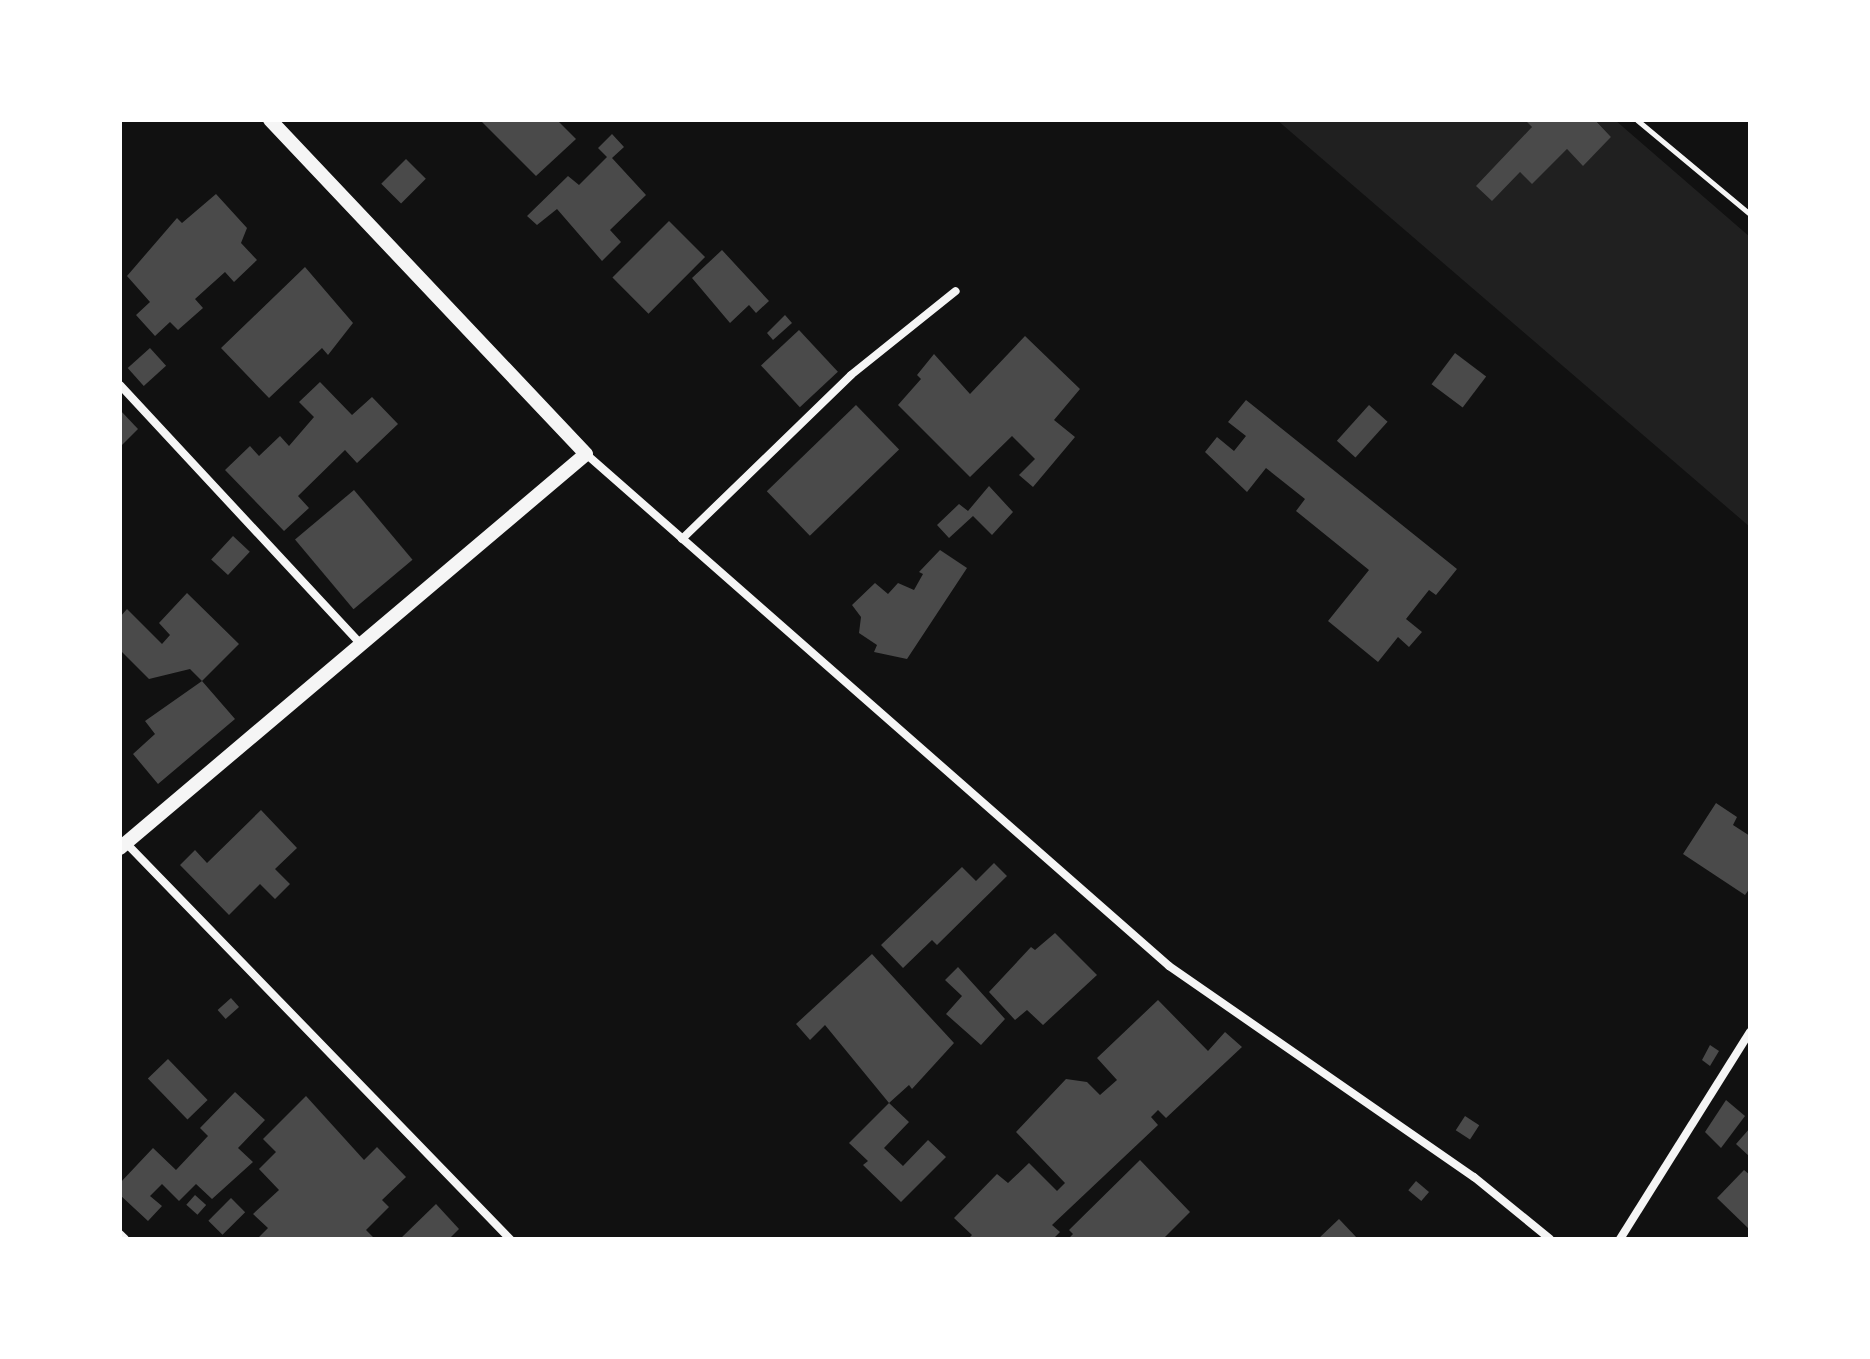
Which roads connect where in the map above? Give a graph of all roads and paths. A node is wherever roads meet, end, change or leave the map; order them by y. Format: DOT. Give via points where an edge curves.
graph roads {
  1 [pos="270,120"];
  2 [pos="1637,120"];
  3 [pos="1750,214"];
  4 [pos="956,291"];
  5 [pos="120,385"];
  6 [pos="586,454"];
  7 [pos="682,539"];
  8 [pos="361,644"];
  9 [pos="123,845"];
  10 [pos="1750,1032"];
  11 [pos="120,1234"];
  12 [pos="125,1239"];
  13 [pos="510,1239"];
  14 [pos="1550,1239"];
  15 [pos="1620,1239"];
  1 -- 6 [label="street"];
  2 -- 3 [label="path"];
  4 -- 7 [label="street" via="851,375"];
  5 -- 8 [label="street"];
  6 -- 7 [label="street"];
  6 -- 8 [label="street"];
  7 -- 14 [label="street" via="1169,966 1474,1177"];
  8 -- 9 [label="street"];
  9 -- 13 [label="street"];
  10 -- 15 [label="street"];
  11 -- 12 [label="street"];
}
